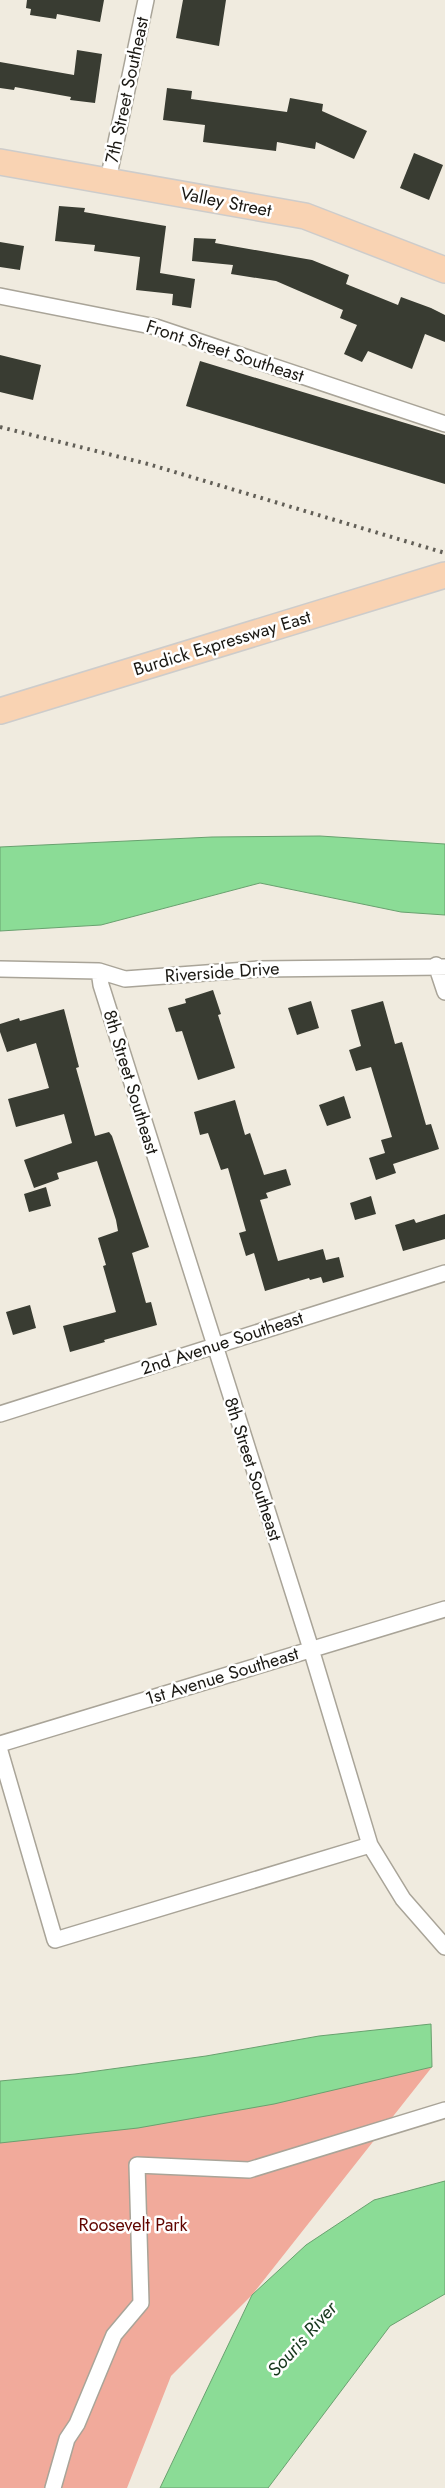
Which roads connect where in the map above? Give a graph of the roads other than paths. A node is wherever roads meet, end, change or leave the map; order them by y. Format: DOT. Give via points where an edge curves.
graph roads {
  1 [pos="146,0"];
  2 [pos="0,162"];
  3 [pos="108,180"];
  4 [pos="445,270"];
  5 [pos="0,296"];
  6 [pos="445,424"];
  7 [pos="445,575"];
  8 [pos="0,711"];
  9 [pos="441,966"];
  10 [pos="0,969"];
  11 [pos="99,971"];
  12 [pos="445,992"];
  13 [pos="445,1273"];
  14 [pos="213,1346"];
  15 [pos="0,1414"];
  16 [pos="445,1609"];
  17 [pos="311,1649"];
  18 [pos="0,1744"];
  19 [pos="0,1752"];
  20 [pos="370,1845"];
  21 [pos="445,1947"];
  22 [pos="445,2110"];
  23 [pos="53,2488"];
  1 -- 3 [label="street, 7th Street Southeast"];
  2 -- 3 [label="main road, Valley Street"];
  3 -- 4 [label="main road, Valley Street" via="305,216"];
  5 -- 6 [label="street, Front Street Southeast" via="156,327"];
  7 -- 8 [label="main road, Burdick Expressway East"];
  9 -- 11 [label="street, Riverside Drive" via="259,969 125,979"];
  9 -- 12 [label="street"];
  10 -- 11 [label="street, Riverside Drive"];
  11 -- 14 [label="street, 8th Street Southeast"];
  13 -- 14 [label="street, 2nd Avenue Southeast"];
  14 -- 15 [label="street, 2nd Avenue Southeast"];
  14 -- 17 [label="street, 8th Street Southeast"];
  16 -- 17 [label="street, 1st Avenue Southeast"];
  17 -- 18 [label="street, 1st Avenue Southeast"];
  17 -- 20 [label="street, 8th Street Southeast"];
  19 -- 20 [label="street" via="55,1940"];
  20 -- 21 [label="street, 8th Street Southeast" via="403,1899"];
  22 -- 23 [label="street" via="249,2170 137,2165 142,2303 114,2336 77,2424 67,2438"];
}
